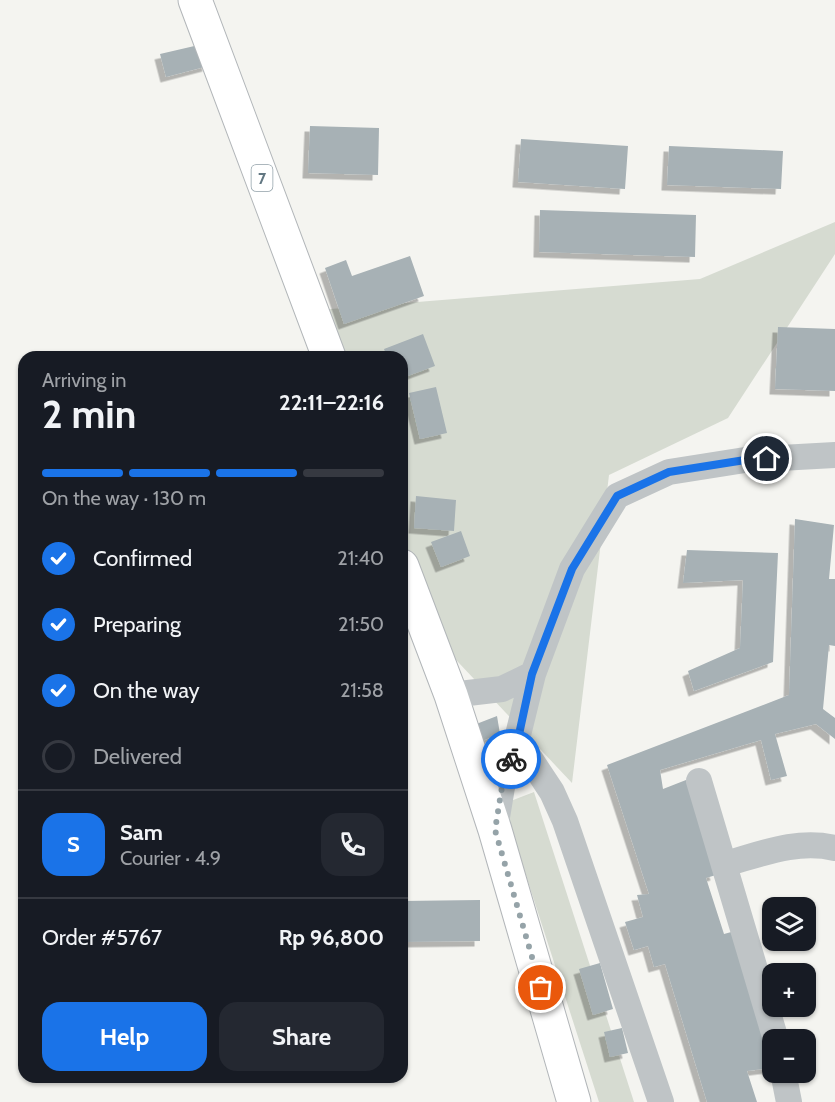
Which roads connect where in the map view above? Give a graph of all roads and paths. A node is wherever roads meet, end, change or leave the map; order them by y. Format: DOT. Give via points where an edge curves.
graph roads {
  1 [pos="195,0"];
  2 [pos="327,351"];
  3 [pos="835,455"];
  4 [pos="408,582"];
  5 [pos="532,674"];
  6 [pos="451,696"];
  7 [pos="518,739"];
  8 [pos="699,780"];
  9 [pos="495,830"];
  10 [pos="835,848"];
  11 [pos="725,864"];
  12 [pos="773,1029"];
  13 [pos="785,1083"];
  14 [pos="574,1102"];
  15 [pos="660,1102"];
  16 [pos="789,1102"];
  1 -- 2 [label="highway, 7"];
  3 -- 5 [label="lane" via="745,460 669,472 617,496 572,569"];
  4 -- 6 [label="highway"];
  5 -- 6 [label="lane" via="502,689"];
  5 -- 7 [label="lane"];
  6 -- 9 [label="highway"];
  7 -- 9 [label="lane" via="502,787"];
  7 -- 15 [label="lane" via="552,792 565,821"];
  8 -- 11 [label="lane"];
  9 -- 14 [label="highway"];
  10 -- 11 [label="lane" via="802,845"];
  11 -- 12 [label="lane"];
  13 -- 16 [label="lane"];
}
